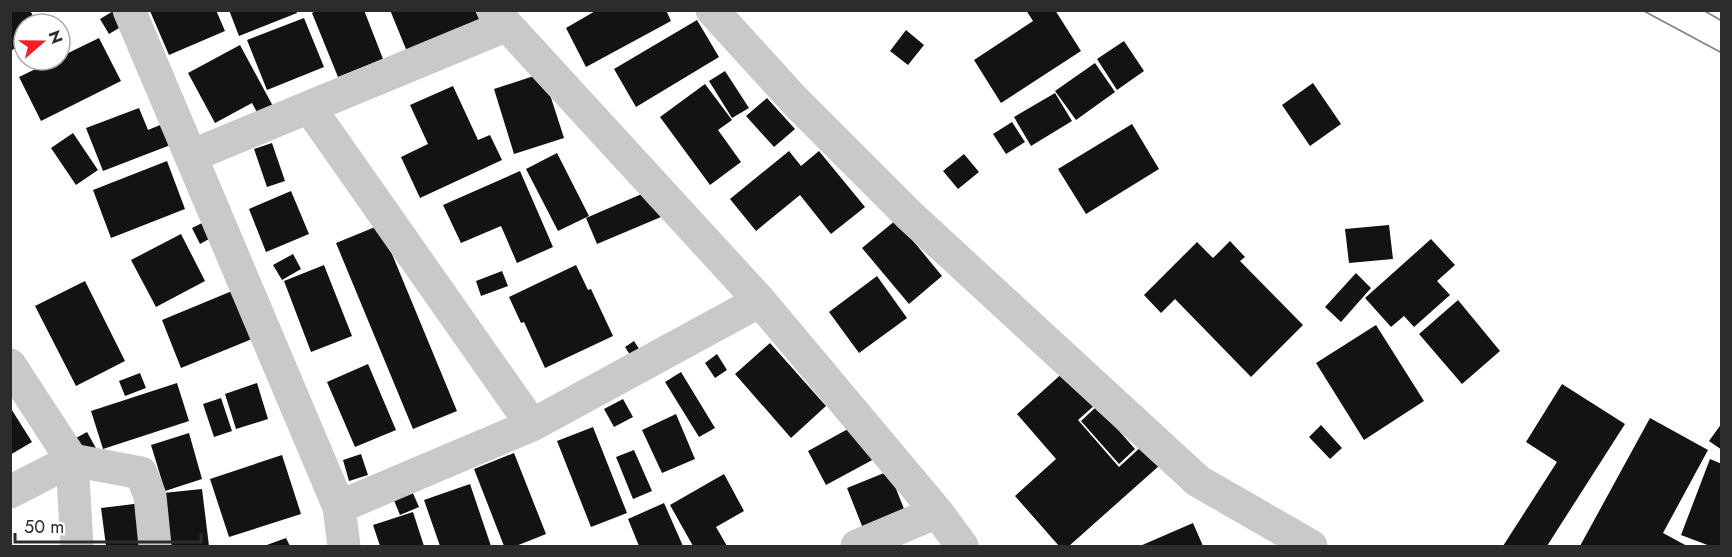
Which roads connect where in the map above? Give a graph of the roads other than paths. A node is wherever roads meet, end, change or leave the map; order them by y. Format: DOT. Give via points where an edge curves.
graph roads {
  1 [pos="129,10"];
  2 [pos="712,10"];
  3 [pos="499,18"];
  4 [pos="309,106"];
  5 [pos="191,156"];
  6 [pos="760,301"];
  7 [pos="10,364"];
  8 [pos="532,425"];
  9 [pos="72,460"];
  10 [pos="10,492"];
  11 [pos="339,507"];
  12 [pos="937,512"];
  13 [pos="77,546"];
  14 [pos="155,546"];
  15 [pos="344,546"];
  16 [pos="857,546"];
  17 [pos="962,546"];
  18 [pos="1311,546"];
  1 -- 5 [label="street"];
  2 -- 18 [label="street" via="795,101 909,215 1198,481"];
  3 -- 4 [label="street"];
  3 -- 6 [label="street"];
  4 -- 5 [label="street"];
  4 -- 8 [label="street"];
  5 -- 11 [label="street"];
  6 -- 8 [label="street"];
  6 -- 12 [label="street"];
  7 -- 9 [label="street"];
  8 -- 11 [label="street"];
  9 -- 10 [label="street"];
  9 -- 13 [label="street"];
  9 -- 14 [label="street" via="141,473 150,496"];
  11 -- 15 [label="street"];
  12 -- 16 [label="street"];
  12 -- 17 [label="street"];
}
